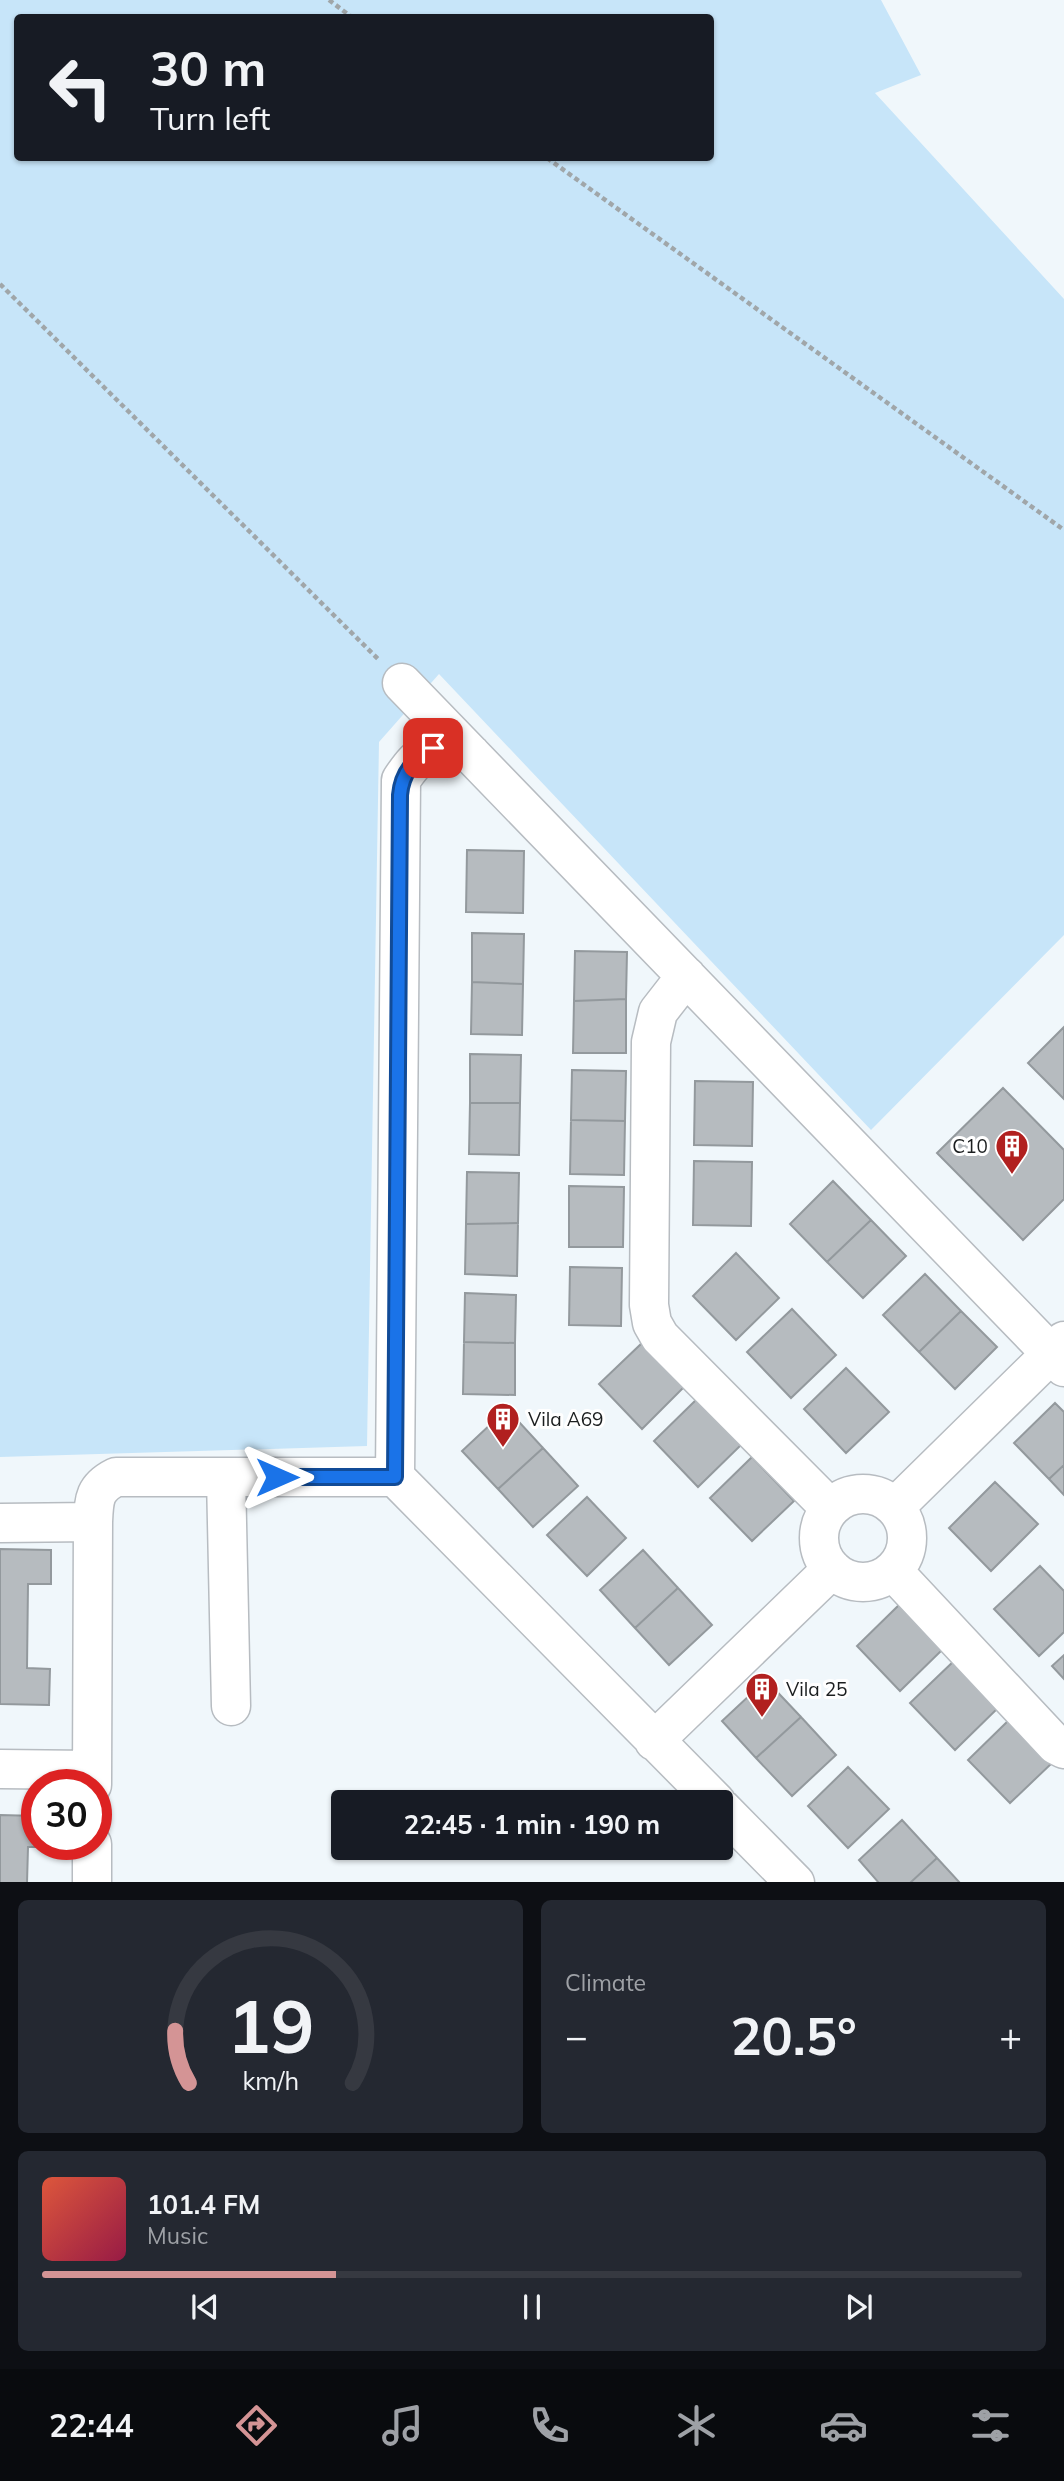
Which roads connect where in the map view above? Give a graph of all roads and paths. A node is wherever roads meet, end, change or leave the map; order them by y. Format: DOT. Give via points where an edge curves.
graph roads {
  1 [pos="329,0"];
  2 [pos="348,14"];
  3 [pos="551,161"];
  4 [pos="0,285"];
  5 [pos="1064,530"];
  6 [pos="402,683"];
  7 [pos="471,754"];
  8 [pos="686,976"];
  9 [pos="1060,1354"];
  10 [pos="226,1477"];
  11 [pos="395,1477"];
  12 [pos="895,1507"];
  13 [pos="830,1508"];
  14 [pos="93,1522"];
  15 [pos="0,1523"];
  16 [pos="832,1569"];
  17 [pos="893,1572"];
  18 [pos="230,1706"];
  19 [pos="654,1741"];
  20 [pos="1064,1749"];
  21 [pos="0,1769"];
  22 [pos="92,1769"];
  23 [pos="21,1771"];
  24 [pos="704,1790"];
  25 [pos="733,1820"];
  26 [pos="92,1860"];
  27 [pos="92,1882"];
  28 [pos="795,1882"];
  1 -- 2 [label="path"];
  3 -- 5 [label="path"];
  4 -- 6 [label="path"];
  6 -- 7 [label="street"];
  7 -- 8 [label="street"];
  7 -- 11 [label="street" via="457,748 433,748 415,760 401,780"];
  8 -- 9 [label="street"];
  8 -- 13 [label="street" via="658,1012 651,1042 652,1323 660,1337"];
  9 -- 12 [label="street"];
  10 -- 11 [label="street"];
  10 -- 14 [label="street" via="116,1477 102,1484 94,1496"];
  10 -- 18 [label="street"];
  11 -- 19 [label="street"];
  12 -- 13 [label="street" via="869,1494 855,1494"];
  12 -- 17 [label="street" via="903,1518 907,1547"];
  13 -- 16 [label="street" via="819,1532 824,1559"];
  14 -- 15 [label="street"];
  14 -- 22 [label="street"];
  16 -- 17 [label="street" via="842,1577 868,1582"];
  16 -- 19 [label="street"];
  17 -- 20 [label="street"];
  19 -- 24 [label="street"];
  21 -- 23 [label="street"];
  25 -- 28 [label="street"];
  26 -- 27 [label="street"];
}
